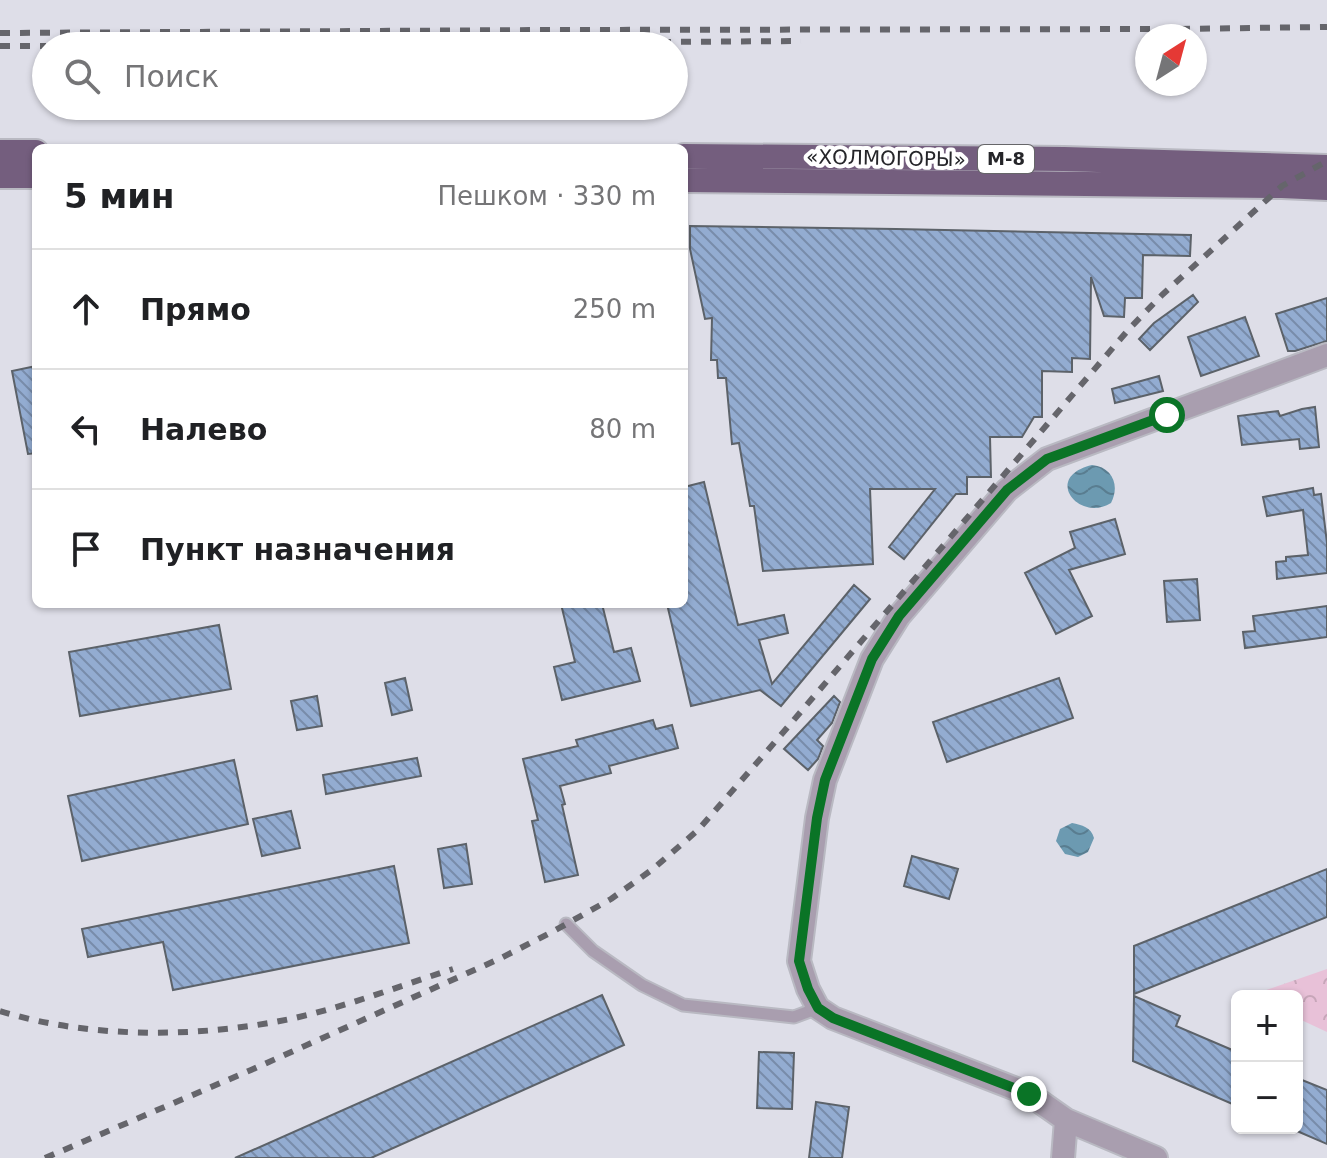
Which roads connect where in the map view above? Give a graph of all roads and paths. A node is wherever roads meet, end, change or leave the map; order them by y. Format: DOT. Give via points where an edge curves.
graph roads {
  1 [pos="0,152"];
  2 [pos="32,152"];
  3 [pos="688,156"];
  4 [pos="1327,167"];
  5 [pos="0,176"];
  6 [pos="32,176"];
  7 [pos="688,180"];
  8 [pos="1327,188"];
  9 [pos="1327,355"];
  10 [pos="566,924"];
  11 [pos="818,1008"];
  12 [pos="1066,1120"];
  13 [pos="1063,1158"];
  14 [pos="1156,1158"];
  1 -- 2 [label="highway"];
  3 -- 4 [label="highway, «ХОЛМОГОРЫ» / М-8"];
  5 -- 6 [label="highway"];
  7 -- 8 [label="highway, «ХОЛМОГОРЫ» / М-8"];
  9 -- 11 [label="street" via="1047,459 1007,490 899,616 872,659 825,780 817,818 799,961"];
  10 -- 11 [label="lane" via="593,951 642,985 683,1005 794,1017"];
  11 -- 12 [label="street" via="1029,1094"];
  12 -- 13 [label="street"];
  12 -- 14 [label="street"];
}
